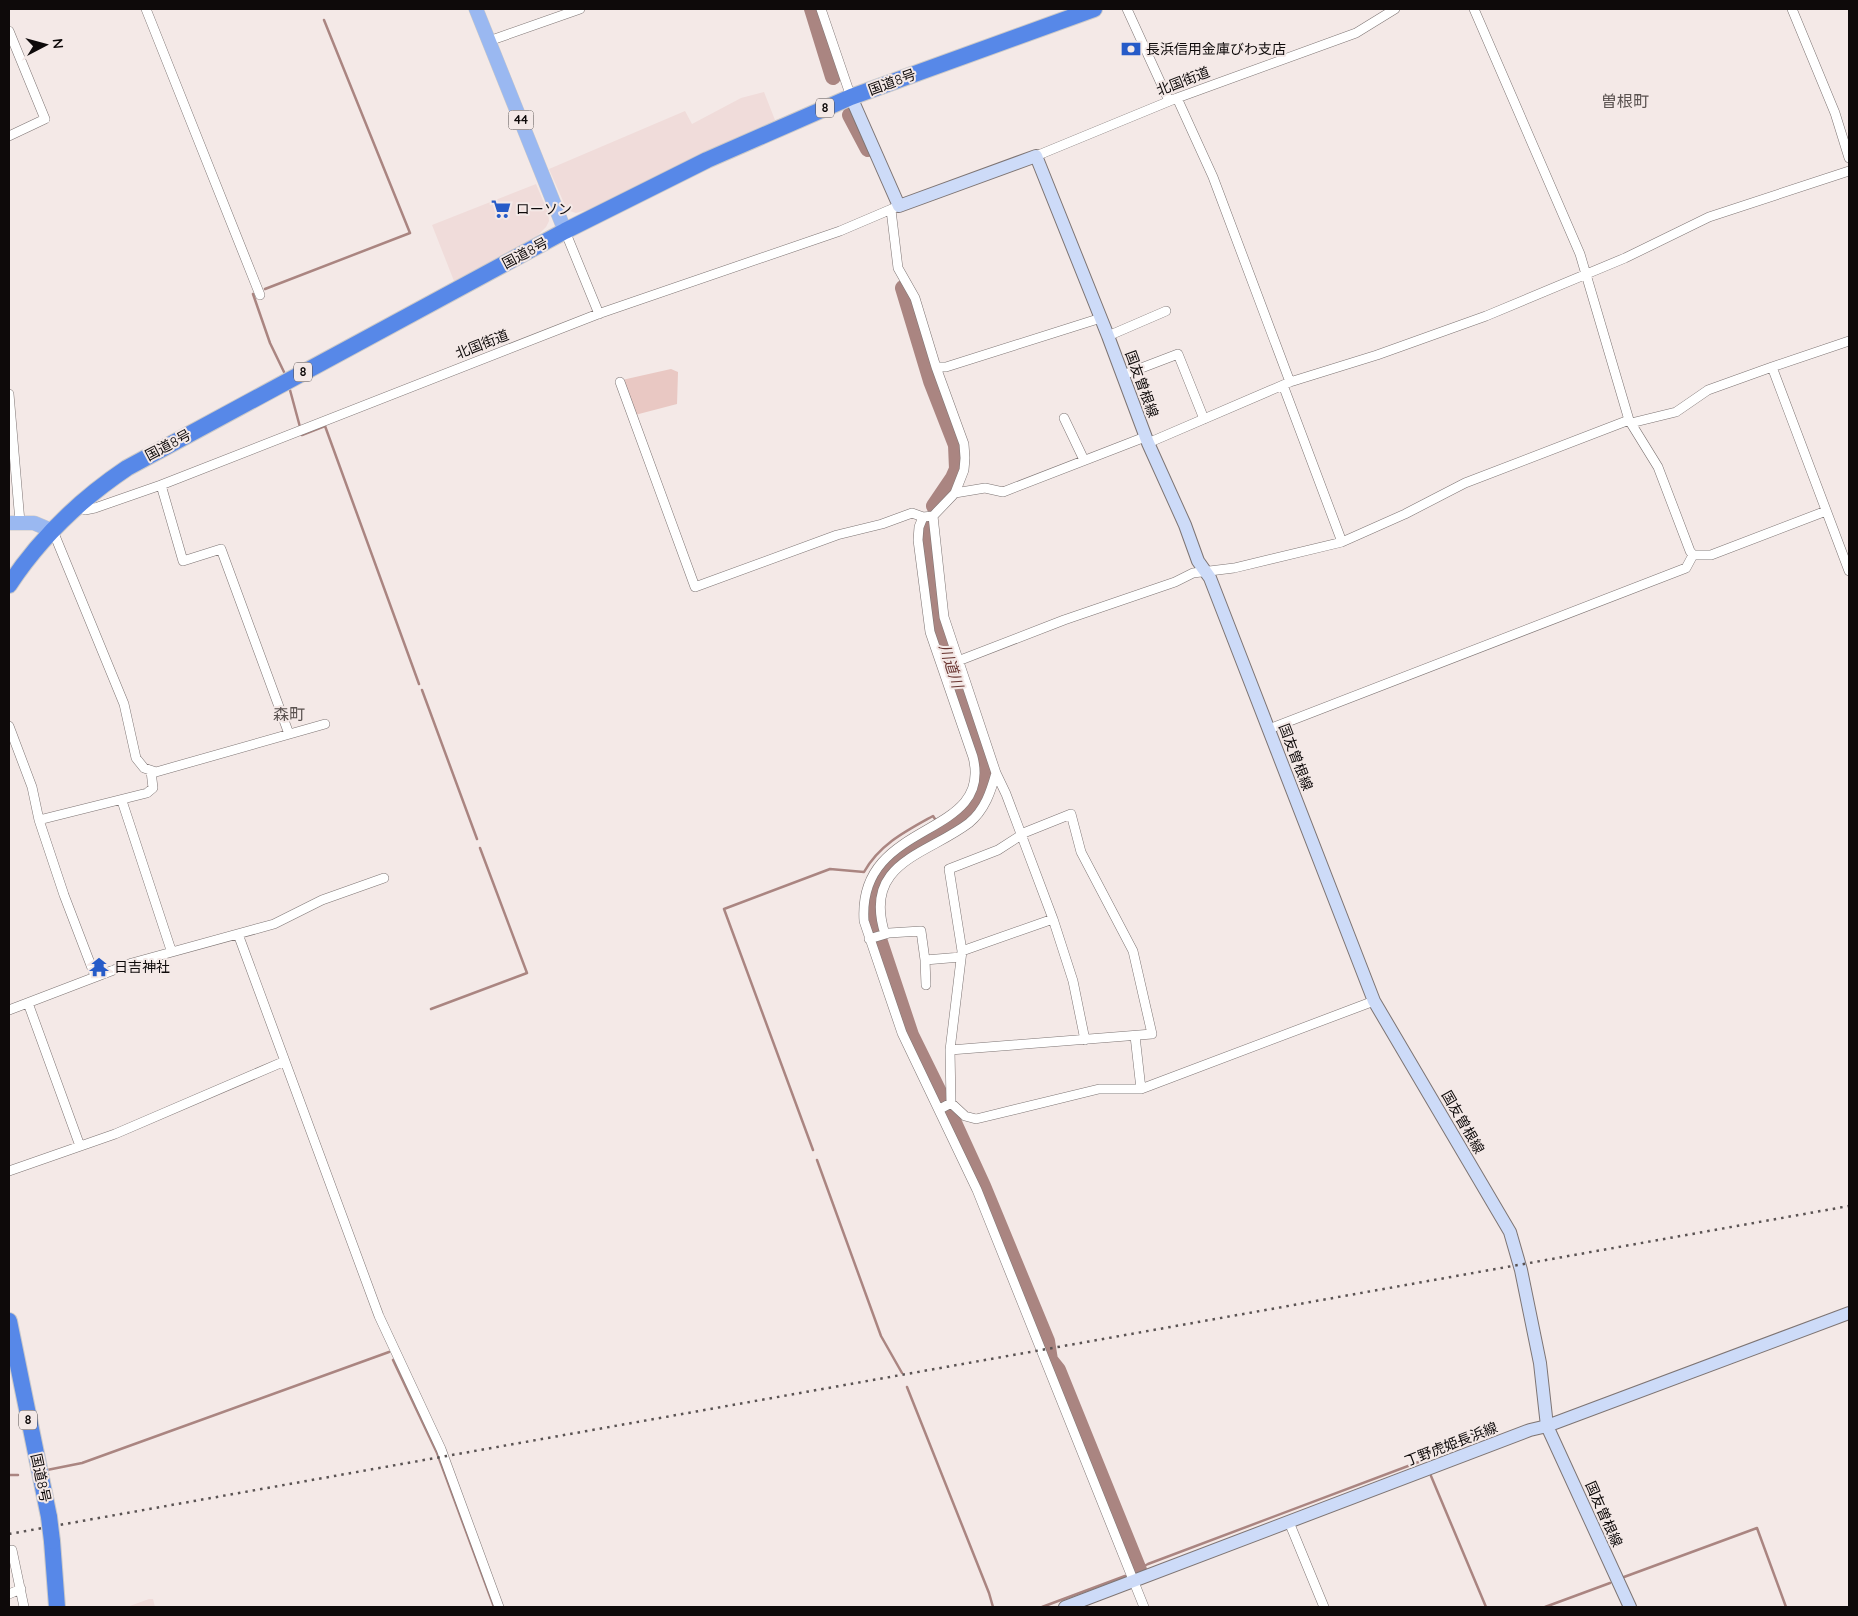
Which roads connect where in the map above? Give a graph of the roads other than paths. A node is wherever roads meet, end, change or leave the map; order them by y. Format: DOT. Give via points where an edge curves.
graph roads {
  1 [pos="146,9"];
  2 [pos="476,9"];
  3 [pos="580,9"];
  4 [pos="821,9"];
  5 [pos="1094,9"];
  6 [pos="1127,9"];
  7 [pos="1395,9"];
  8 [pos="1474,9"];
  9 [pos="1792,9"];
  10 [pos="9,30"];
  11 [pos="490,42"];
  12 [pos="851,97"];
  13 [pos="1173,99"];
  14 [pos="9,136"];
  15 [pos="1036,156"];
  16 [pos="1849,158"];
  17 [pos="1849,171"];
  18 [pos="895,208"];
  19 [pos="565,231"];
  20 [pos="1587,273"];
  21 [pos="260,294"];
  22 [pos="1166,311"];
  23 [pos="599,314"];
  24 [pos="1101,318"];
  25 [pos="1108,336"];
  26 [pos="1849,341"];
  27 [pos="936,367"];
  28 [pos="1772,367"];
  29 [pos="1123,375"];
  30 [pos="620,382"];
  31 [pos="1287,383"];
  32 [pos="9,394"];
  33 [pos="1064,418"];
  34 [pos="1204,419"];
  35 [pos="1630,421"];
  36 [pos="1146,440"];
  37 [pos="1084,460"];
  38 [pos="161,485"];
  39 [pos="955,493"];
  40 [pos="78,504"];
  41 [pos="1826,511"];
  42 [pos="933,516"];
  43 [pos="922,517"];
  44 [pos="14,523"];
  45 [pos="52,531"];
  46 [pos="1342,542"];
  47 [pos="1693,555"];
  48 [pos="1204,570"];
  49 [pos="1849,570"];
  50 [pos="9,586"];
  51 [pos="958,661"];
  52 [pos="325,724"];
  53 [pos="9,726"];
  54 [pos="1269,729"];
  55 [pos="289,734"];
  56 [pos="151,771"];
  57 [pos="996,773"];
  58 [pos="122,801"];
  59 [pos="39,820"];
  60 [pos="1021,835"];
  61 [pos="384,878"];
  62 [pos="1053,919"];
  63 [pos="238,934"];
  64 [pos="877,936"];
  65 [pos="171,950"];
  66 [pos="961,954"];
  67 [pos="924,960"];
  68 [pos="95,976"];
  69 [pos="926,985"];
  70 [pos="1374,1001"];
  71 [pos="28,1002"];
  72 [pos="9,1010"];
  73 [pos="1135,1036"];
  74 [pos="1085,1040"];
  75 [pos="950,1050"];
  76 [pos="285,1061"];
  77 [pos="1141,1089"];
  78 [pos="951,1103"];
  79 [pos="940,1108"];
  80 [pos="80,1146"];
  81 [pos="9,1171"];
  82 [pos="1849,1313"];
  83 [pos="9,1322"];
  84 [pos="1547,1426"];
  85 [pos="1288,1522"];
  86 [pos="9,1551"];
  87 [pos="1133,1581"];
  88 [pos="21,1590"];
  89 [pos="9,1594"];
  90 [pos="24,1607"];
  91 [pos="57,1607"];
  92 [pos="499,1607"];
  93 [pos="1065,1607"];
  94 [pos="1144,1607"];
  95 [pos="1324,1607"];
  96 [pos="1630,1607"];
  1 -- 21 [label="street"];
  2 -- 11 [label="main road, 44"];
  3 -- 11 [label="street"];
  4 -- 12 [label="street"];
  5 -- 12 [label="highway, 国道8号 / 8"];
  6 -- 13 [label="street"];
  7 -- 13 [label="street, 北国街道" via="1356,33"];
  8 -- 20 [label="street"];
  9 -- 16 [label="street" via="1835,113"];
  10 -- 14 [label="street" via="44,119"];
  11 -- 19 [label="main road, 44"];
  12 -- 18 [label="main road"];
  12 -- 19 [label="highway, 国道8号 / 8" via="707,160"];
  13 -- 15 [label="street, 北国街道"];
  13 -- 31 [label="street" via="1217,186"];
  15 -- 18 [label="main road"];
  15 -- 24 [label="main road, 国友曽根線"];
  17 -- 20 [label="street" via="1709,217"];
  18 -- 23 [label="street, 北国街道" via="840,231"];
  18 -- 27 [label="street" via="898,268 915,298"];
  19 -- 23 [label="street"];
  19 -- 40 [label="highway, 国道8号 / 8" via="147,456"];
  20 -- 31 [label="street" via="1477,319"];
  20 -- 35 [label="street"];
  22 -- 25 [label="street"];
  23 -- 38 [label="street, 北国街道"];
  24 -- 25 [label="main road, 国友曽根線"];
  24 -- 27 [label="street" via="946,367"];
  25 -- 29 [label="main road, 国友曽根線"];
  26 -- 28 [label="street"];
  27 -- 39 [label="street" via="964,444 964,470"];
  28 -- 35 [label="street" via="1708,390 1676,412"];
  28 -- 41 [label="street"];
  29 -- 34 [label="street" via="1178,354"];
  29 -- 36 [label="main road, 国友曽根線"];
  30 -- 43 [label="street" via="695,587 837,535 912,513"];
  31 -- 34 [label="street"];
  31 -- 46 [label="street"];
  32 -- 44 [label="street"];
  33 -- 37 [label="street"];
  34 -- 36 [label="street"];
  35 -- 46 [label="street" via="1465,483"];
  35 -- 47 [label="street" via="1658,466 1683,538"];
  36 -- 37 [label="street"];
  36 -- 48 [label="main road, 国友曽根線"];
  37 -- 39 [label="street" via="1003,492 985,488"];
  38 -- 40 [label="street, 北国街道" via="95,508 85,510"];
  38 -- 55 [label="street" via="183,561 221,549"];
  39 -- 42 [label="street"];
  40 -- 45 [label="highway, 国道8号 / 8"];
  41 -- 47 [label="street" via="1711,556"];
  41 -- 49 [label="street"];
  42 -- 43 [label="street"];
  42 -- 51 [label="street" via="944,617"];
  43 -- 64 [label="street" via="918,540 928,623 973,757 976,775 973,789 959,811 892,851 875,871 863,909"];
  44 -- 45 [label="main road" via="43,525"];
  45 -- 50 [label="highway, 国道8号 / 8"];
  45 -- 56 [label="street" via="124,704 136,758 139,764"];
  46 -- 48 [label="street" via="1234,568"];
  47 -- 54 [label="street" via="1686,568"];
  48 -- 51 [label="street"];
  48 -- 54 [label="main road, 国友曽根線" via="1210,578"];
  51 -- 57 [label="street"];
  52 -- 55 [label="street"];
  53 -- 59 [label="street" via="32,787"];
  54 -- 70 [label="main road, 国友曽根線"];
  55 -- 56 [label="street" via="203,760"];
  56 -- 58 [label="street" via="152,790"];
  57 -- 60 [label="street"];
  57 -- 64 [label="street" via="988,798 970,822 904,860 889,877 880,904"];
  58 -- 59 [label="street"];
  58 -- 65 [label="street"];
  59 -- 68 [label="street"];
  60 -- 62 [label="street"];
  60 -- 66 [label="street" via="998,850 949,869"];
  60 -- 73 [label="street" via="1072,814 1081,852 1133,951 1152,1034"];
  61 -- 63 [label="street" via="322,900 274,924"];
  62 -- 66 [label="street"];
  62 -- 74 [label="street" via="1073,981"];
  63 -- 65 [label="street"];
  63 -- 76 [label="street"];
  64 -- 67 [label="street" via="921,931"];
  64 -- 79 [label="street" via="902,1033"];
  65 -- 68 [label="street"];
  66 -- 67 [label="street"];
  66 -- 75 [label="street"];
  67 -- 69 [label="street"];
  68 -- 71 [label="street"];
  70 -- 77 [label="street"];
  70 -- 84 [label="main road, 国友曽根線" via="1510,1232 1540,1363"];
  71 -- 72 [label="street"];
  71 -- 80 [label="street"];
  73 -- 74 [label="street"];
  73 -- 77 [label="street"];
  74 -- 75 [label="street"];
  75 -- 78 [label="street"];
  76 -- 80 [label="street"];
  76 -- 92 [label="street" via="380,1316 441,1449"];
  77 -- 78 [label="street" via="1100,1090 976,1119 965,1116"];
  78 -- 79 [label="street"];
  79 -- 87 [label="street" via="977,1190"];
  80 -- 81 [label="street"];
  82 -- 84 [label="main road, 丁野虎姫長浜線"];
  83 -- 91 [label="highway, 国道8号 / 8, bridge" via="49,1518"];
  84 -- 85 [label="main road, 丁野虎姫長浜線"];
  84 -- 96 [label="main road, 国友曽根線"];
  85 -- 87 [label="main road, 丁野虎姫長浜線"];
  85 -- 95 [label="street"];
  86 -- 88 [label="street" via="12,1550"];
  87 -- 93 [label="main road, 丁野虎姫長浜線"];
  87 -- 94 [label="street"];
  88 -- 89 [label="street"];
  88 -- 90 [label="street"];
}
